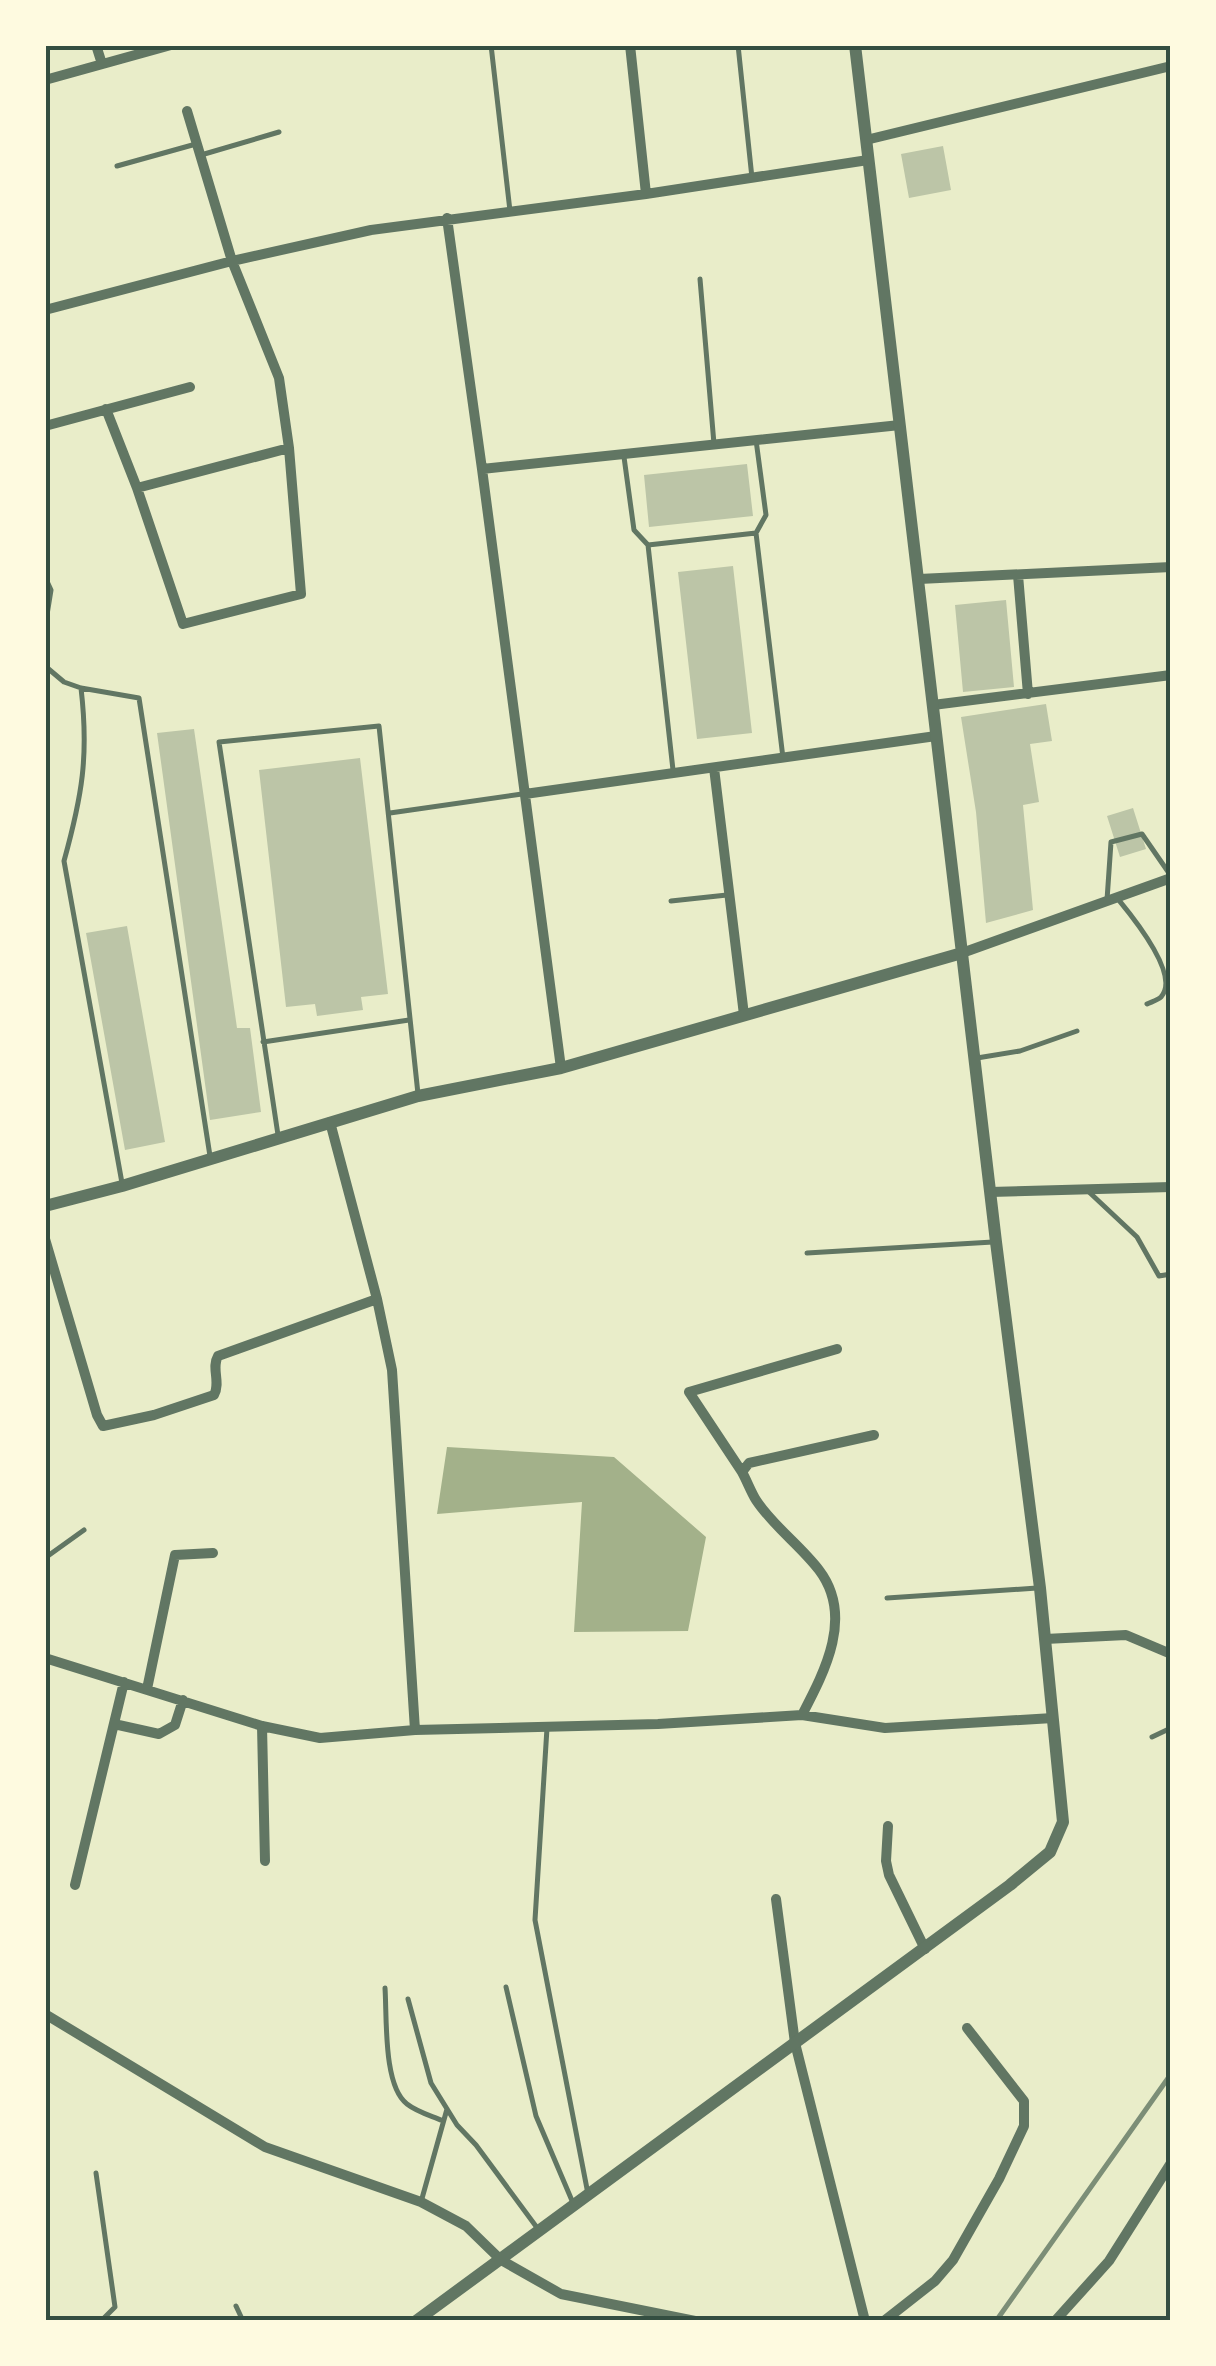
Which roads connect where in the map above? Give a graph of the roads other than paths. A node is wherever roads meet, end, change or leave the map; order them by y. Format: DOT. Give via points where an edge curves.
graph roads {
  1 [pos="96,45"];
  2 [pos="171,45"];
  3 [pos="491,45"];
  4 [pos="630,45"];
  5 [pos="738,45"];
  6 [pos="855,45"];
  7 [pos="102,64"];
  8 [pos="1171,66"];
  9 [pos="45,80"];
  10 [pos="187,111"];
  11 [pos="279,132"];
  12 [pos="866,140"];
  13 [pos="199,150"];
  14 [pos="868,160"];
  15 [pos="117,166"];
  16 [pos="752,178"];
  17 [pos="646,194"];
  18 [pos="510,212"];
  19 [pos="447,218"];
  20 [pos="232,260"];
  21 [pos="700,279"];
  22 [pos="45,310"];
  23 [pos="190,387"];
  24 [pos="106,409"];
  25 [pos="900,425"];
  26 [pos="45,426"];
  27 [pos="756,440"];
  28 [pos="714,444"];
  29 [pos="289,448"];
  30 [pos="624,454"];
  31 [pos="482,468"];
  32 [pos="137,488"];
  33 [pos="756,532"];
  34 [pos="648,545"];
  35 [pos="1171,567"];
  36 [pos="1018,575"];
  37 [pos="45,577"];
  38 [pos="919,579"];
  39 [pos="45,627"];
  40 [pos="45,666"];
  41 [pos="1171,675"];
  42 [pos="81,688"];
  43 [pos="1028,694"];
  44 [pos="933,705"];
  45 [pos="936,736"];
  46 [pos="783,758"];
  47 [pos="714,768"];
  48 [pos="674,773"];
  49 [pos="525,794"];
  50 [pos="389,814"];
  51 [pos="1171,877"];
  52 [pos="729,894"];
  53 [pos="1112,898"];
  54 [pos="671,901"];
  55 [pos="962,952"];
  56 [pos="1147,1004"];
  57 [pos="744,1015"];
  58 [pos="409,1020"];
  59 [pos="1077,1031"];
  60 [pos="263,1042"];
  61 [pos="974,1058"];
  62 [pos="560,1068"];
  63 [pos="418,1096"];
  64 [pos="330,1122"];
  65 [pos="278,1138"];
  66 [pos="210,1160"];
  67 [pos="122,1186"];
  68 [pos="1171,1187"];
  69 [pos="1086,1190"];
  70 [pos="990,1192"];
  71 [pos="45,1206"];
  72 [pos="45,1239"];
  73 [pos="996,1242"];
  74 [pos="807,1252"];
  75 [pos="1171,1274"];
  76 [pos="378,1298"];
  77 [pos="837,1349"];
  78 [pos="874,1436"];
  79 [pos="742,1472"];
  80 [pos="84,1530"];
  81 [pos="213,1553"];
  82 [pos="45,1558"];
  83 [pos="1040,1588"];
  84 [pos="887,1598"];
  85 [pos="1045,1639"];
  86 [pos="1171,1654"];
  87 [pos="45,1658"];
  88 [pos="124,1682"];
  89 [pos="147,1690"];
  90 [pos="183,1700"];
  91 [pos="802,1716"];
  92 [pos="1052,1718"];
  93 [pos="114,1724"];
  94 [pos="262,1726"];
  95 [pos="547,1728"];
  96 [pos="1171,1728"];
  97 [pos="415,1730"];
  98 [pos="1152,1737"];
  99 [pos="888,1826"];
  100 [pos="265,1861"];
  101 [pos="75,1885"];
  102 [pos="776,1899"];
  103 [pos="925,1949"];
  104 [pos="506,1987"];
  105 [pos="385,1988"];
  106 [pos="408,1999"];
  107 [pos="45,2014"];
  108 [pos="967,2028"];
  109 [pos="795,2044"];
  110 [pos="447,2108"];
  111 [pos="444,2121"];
  112 [pos="1171,2163"];
  113 [pos="96,2173"];
  114 [pos="588,2196"];
  115 [pos="421,2202"];
  116 [pos="574,2205"];
  117 [pos="540,2231"];
  118 [pos="500,2260"];
  119 [pos="236,2306"];
  120 [pos="101,2321"];
  121 [pos="243,2321"];
  122 [pos="416,2321"];
  123 [pos="695,2321"];
  124 [pos="865,2321"];
  125 [pos="884,2321"];
  126 [pos="1054,2321"];
  1 -- 7 [label="street"];
  2 -- 7 [label="street"];
  3 -- 18 [label="lane"];
  4 -- 17 [label="street"];
  5 -- 16 [label="lane"];
  6 -- 12 [label="street"];
  7 -- 9 [label="street"];
  8 -- 12 [label="street"];
  10 -- 13 [label="street"];
  11 -- 13 [label="lane"];
  12 -- 14 [label="street"];
  13 -- 15 [label="lane"];
  13 -- 20 [label="street"];
  14 -- 16 [label="street"];
  14 -- 25 [label="street"];
  16 -- 17 [label="street"];
  17 -- 18 [label="street"];
  18 -- 19 [label="street"];
  19 -- 20 [label="street"];
  19 -- 31 [label="street"];
  20 -- 22 [label="street"];
  20 -- 29 [label="street" via="278,378"];
  21 -- 28 [label="lane"];
  23 -- 24 [label="street"];
  24 -- 26 [label="street"];
  24 -- 32 [label="street"];
  25 -- 27 [label="street"];
  25 -- 38 [label="street"];
  27 -- 28 [label="street"];
  27 -- 33 [label="lane" via="766,514"];
  28 -- 30 [label="street"];
  29 -- 32 [label="street"];
  29 -- 32 [label="street" via="300,594 184,624"];
  30 -- 31 [label="street"];
  30 -- 34 [label="lane" via="634,530"];
  31 -- 49 [label="street"];
  33 -- 34 [label="lane"];
  33 -- 46 [label="lane"];
  34 -- 48 [label="lane"];
  35 -- 36 [label="street"];
  36 -- 38 [label="street"];
  36 -- 43 [label="street"];
  37 -- 39 [label="lane" via="51,590"];
  38 -- 44 [label="street"];
  40 -- 42 [label="lane"];
  41 -- 43 [label="street"];
  42 -- 66 [label="lane" via="139,698"];
  42 -- 67 [label="lane" via="85,764 64,862"];
  43 -- 44 [label="street"];
  44 -- 45 [label="street"];
  45 -- 46 [label="street"];
  45 -- 55 [label="street"];
  46 -- 47 [label="street"];
  47 -- 48 [label="street"];
  47 -- 52 [label="street"];
  48 -- 49 [label="street"];
  49 -- 50 [label="lane"];
  49 -- 62 [label="street"];
  50 -- 58 [label="lane"];
  50 -- 60 [label="lane" via="379,726 218,742"];
  51 -- 53 [label="street"];
  51 -- 53 [label="lane" via="1142,834 1111,842"];
  52 -- 54 [label="lane"];
  52 -- 57 [label="street"];
  53 -- 55 [label="street"];
  53 -- 56 [label="lane" via="1142,928 1163,971 1165,991"];
  55 -- 57 [label="street"];
  55 -- 61 [label="street"];
  57 -- 62 [label="street"];
  58 -- 60 [label="lane"];
  58 -- 63 [label="lane"];
  59 -- 61 [label="lane" via="1020,1052"];
  60 -- 65 [label="lane"];
  61 -- 70 [label="street"];
  62 -- 63 [label="street"];
  63 -- 64 [label="street"];
  64 -- 65 [label="street"];
  64 -- 76 [label="street"];
  65 -- 66 [label="street"];
  66 -- 67 [label="street"];
  67 -- 71 [label="street"];
  68 -- 69 [label="street"];
  69 -- 70 [label="street"];
  69 -- 75 [label="lane" via="1136,1237 1159,1276"];
  70 -- 73 [label="street"];
  72 -- 76 [label="street" via="103,1426 214,1395 218,1356"];
  73 -- 74 [label="lane"];
  73 -- 83 [label="street"];
  76 -- 97 [label="street" via="392,1370"];
  77 -- 79 [label="street" via="689,1392"];
  78 -- 79 [label="street" via="749,1464"];
  79 -- 91 [label="street" via="756,1501 820,1571 833,1598 836,1622 826,1670"];
  80 -- 82 [label="lane"];
  81 -- 89 [label="street" via="174,1555"];
  83 -- 84 [label="lane"];
  83 -- 85 [label="street"];
  85 -- 86 [label="street" via="1126,1636"];
  85 -- 92 [label="street"];
  87 -- 88 [label="street"];
  88 -- 89 [label="street"];
  88 -- 93 [label="street"];
  89 -- 90 [label="street"];
  90 -- 93 [label="street" via="174,1725 159,1734"];
  90 -- 94 [label="street"];
  91 -- 92 [label="street" via="885,1728"];
  91 -- 95 [label="street"];
  92 -- 103 [label="street" via="1063,1822 1050,1852"];
  93 -- 101 [label="street"];
  94 -- 97 [label="street" via="320,1738"];
  94 -- 100 [label="street"];
  95 -- 97 [label="street"];
  95 -- 114 [label="lane" via="536,1920"];
  96 -- 98 [label="lane"];
  99 -- 103 [label="street" via="889,1875"];
  102 -- 109 [label="street"];
  103 -- 109 [label="street"];
  104 -- 116 [label="lane" via="536,2116"];
  105 -- 111 [label="lane" via="398,2093"];
  106 -- 110 [label="lane" via="432,2083"];
  107 -- 115 [label="street" via="265,2147"];
  108 -- 125 [label="street" via="1024,2101 1024,2126 953,2260 936,2282"];
  109 -- 114 [label="street"];
  109 -- 124 [label="street"];
  110 -- 111 [label="lane"];
  110 -- 117 [label="lane"];
  111 -- 115 [label="lane"];
  112 -- 126 [label="street" via="1109,2261"];
  113 -- 120 [label="lane" via="116,2307"];
  114 -- 116 [label="street"];
  115 -- 118 [label="street" via="466,2226"];
  116 -- 117 [label="street"];
  117 -- 118 [label="street"];
  118 -- 122 [label="street"];
  118 -- 123 [label="street" via="561,2294"];
  119 -- 121 [label="lane"];
}
